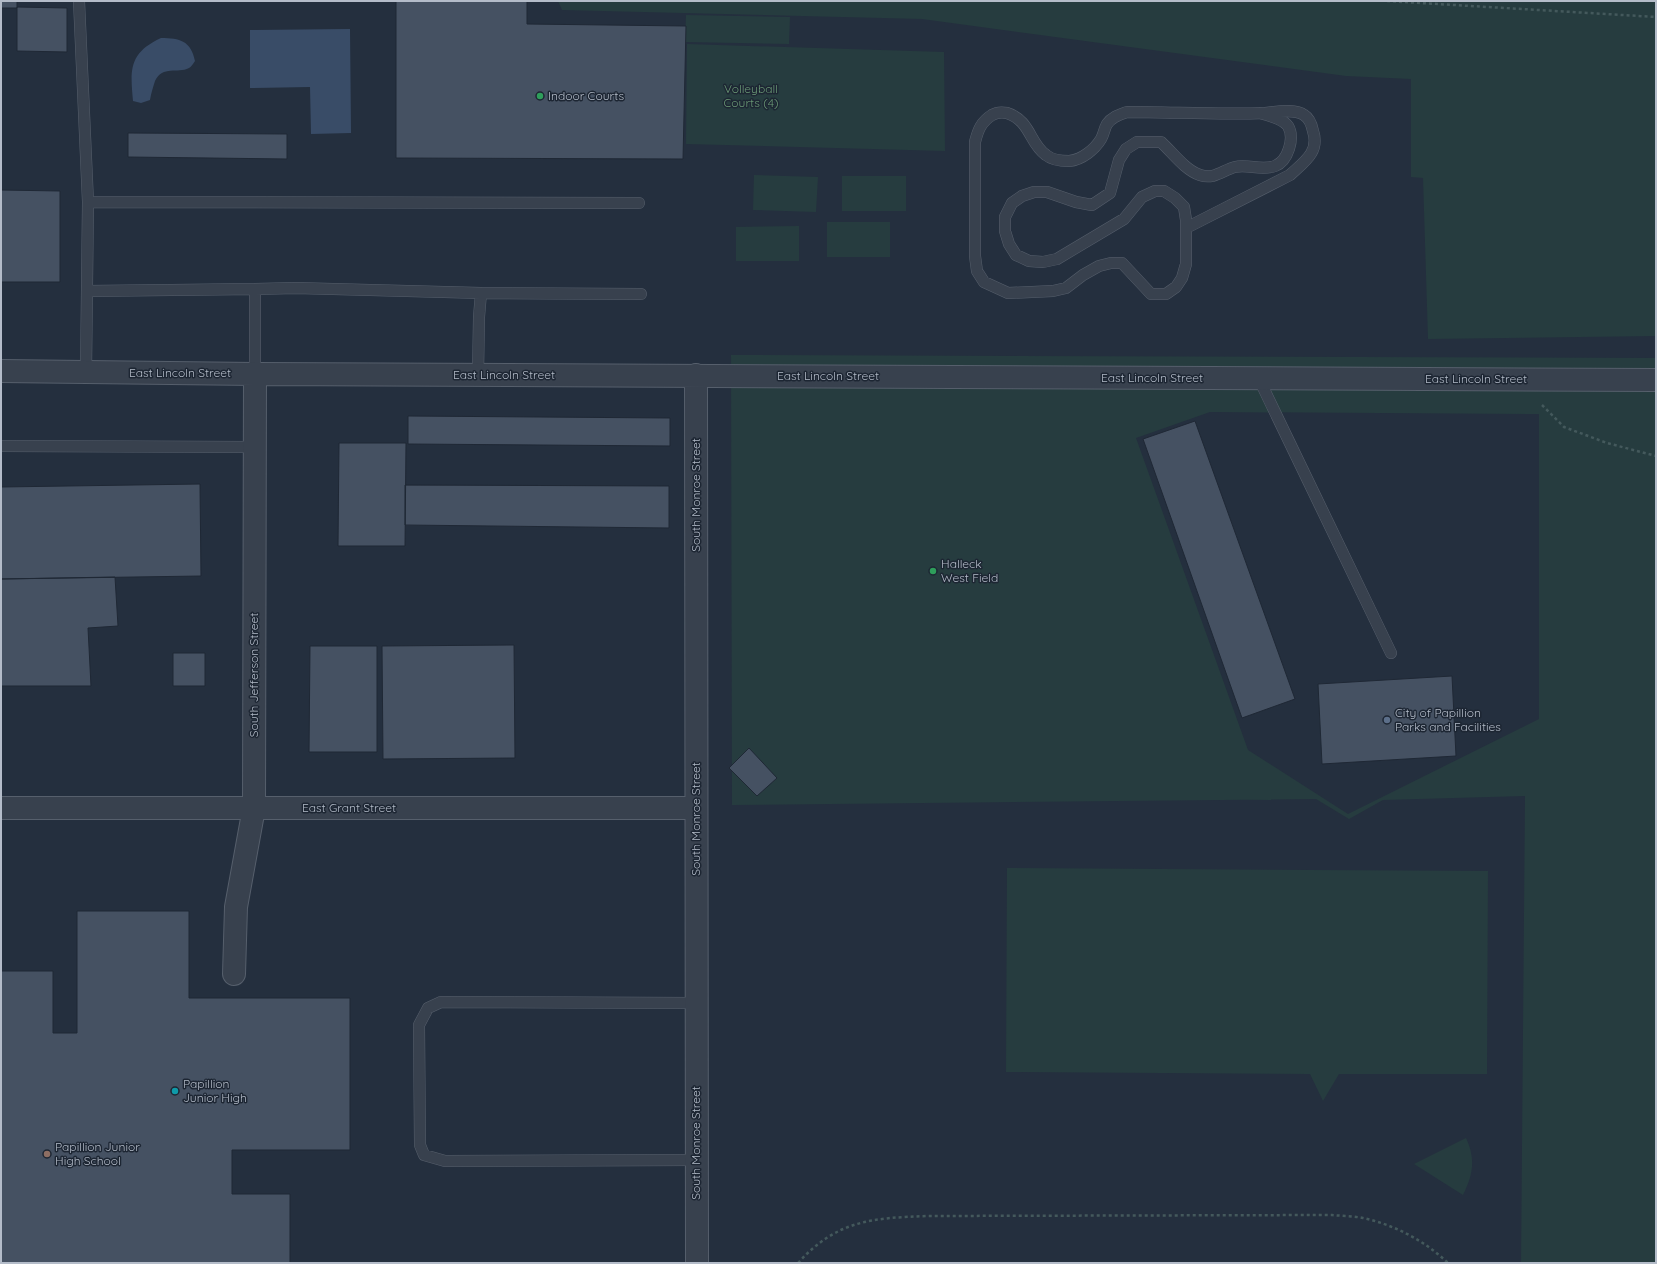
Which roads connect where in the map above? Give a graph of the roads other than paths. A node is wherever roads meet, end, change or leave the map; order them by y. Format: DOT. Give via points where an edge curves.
graph roads {
  1 [pos="79,1"];
  2 [pos="1260,113"];
  3 [pos="88,202"];
  4 [pos="639,203"];
  5 [pos="1186,228"];
  6 [pos="255,289"];
  7 [pos="87,291"];
  8 [pos="481,293"];
  9 [pos="641,294"];
  10 [pos="1,371"];
  11 [pos="86,373"];
  12 [pos="255,374"];
  13 [pos="478,375"];
  14 [pos="696,375"];
  15 [pos="1259,379"];
  16 [pos="1656,380"];
  17 [pos="1,446"];
  18 [pos="254,447"];
  19 [pos="1391,654"];
  20 [pos="1,808"];
  21 [pos="254,808"];
  22 [pos="696,808"];
  23 [pos="234,974"];
  24 [pos="696,1003"];
  25 [pos="696,1160"];
  26 [pos="697,1263"];
  1 -- 3 [label="lane"];
  2 -- 5 [label="lane" via="1291,111 1304,115 1312,125 1316,138 1314,150 1290,175"];
  2 -- 5 [label="lane" via="1283,122 1290,135 1290,147 1276,166 1236,167 1211,177 1191,171 1161,142 1137,142 1126,149 1119,160 1110,193 1100,201 1092,204 1076,202 1046,192 1034,192 1012,203 1005,217 1005,231 1016,255 1029,261 1043,262 1057,259 1124,219 1142,197 1155,191 1164,191 1184,207"];
  2 -- 5 [label="lane" via="1127,112 1115,116 1107,124 1102,138 1094,149 1071,161 1058,160 1046,155 1024,124 1016,116 1004,112 995,113 986,119 978,130 975,142 975,256 977,271 984,282 995,288 1008,293 1053,291 1066,288 1099,266 1122,263 1151,294 1166,294 1176,287 1182,278 1186,264"];
  3 -- 4 [label="lane"];
  3 -- 7 [label="lane"];
  6 -- 7 [label="lane"];
  6 -- 8 [label="lane"];
  6 -- 12 [label="lane"];
  7 -- 11 [label="lane"];
  8 -- 9 [label="lane"];
  8 -- 13 [label="lane"];
  10 -- 11 [label="street, East Lincoln Street"];
  11 -- 12 [label="street, East Lincoln Street"];
  12 -- 13 [label="street, East Lincoln Street"];
  12 -- 18 [label="street, South Jefferson Street"];
  13 -- 14 [label="street, East Lincoln Street"];
  14 -- 15 [label="street, East Lincoln Street"];
  14 -- 22 [label="street, South Monroe Street"];
  15 -- 16 [label="street, East Lincoln Street"];
  15 -- 19 [label="lane"];
  17 -- 18 [label="lane"];
  18 -- 21 [label="street, South Jefferson Street"];
  20 -- 21 [label="street, East Grant Street"];
  21 -- 22 [label="street, East Grant Street"];
  21 -- 23 [label="street, South Jefferson Street" via="236,907"];
  22 -- 24 [label="street, South Monroe Street"];
  24 -- 25 [label="street, South Monroe Street"];
  24 -- 25 [label="lane" via="441,1002 428,1008 419,1025 420,1145 424,1155 445,1161"];
  25 -- 26 [label="street, South Monroe Street"];
}
